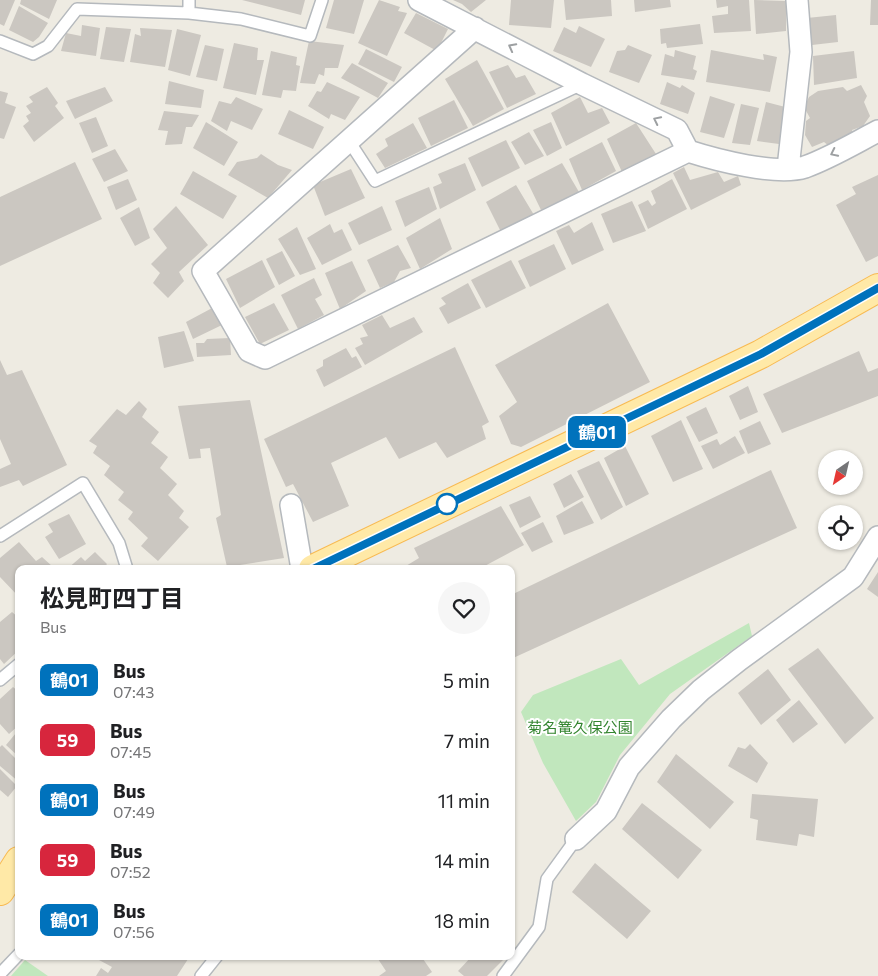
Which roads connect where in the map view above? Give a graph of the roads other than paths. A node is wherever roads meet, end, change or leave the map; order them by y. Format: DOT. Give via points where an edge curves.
graph roads {
  1 [pos="189,0"];
  2 [pos="322,0"];
  3 [pos="419,0"];
  4 [pos="797,0"];
  5 [pos="189,13"];
  6 [pos="475,28"];
  7 [pos="0,41"];
  8 [pos="582,84"];
  9 [pos="878,131"];
  10 [pos="349,141"];
  11 [pos="688,151"];
  12 [pos="788,168"];
  13 [pos="878,288"];
  14 [pos="291,505"];
  15 [pos="0,536"];
  16 [pos="878,537"];
  17 [pos="124,565"];
  18 [pos="301,565"];
  19 [pos="321,565"];
  20 [pos="15,667"];
  21 [pos="0,680"];
  22 [pos="576,839"];
  23 [pos="15,867"];
  24 [pos="0,891"];
  25 [pos="15,958"];
  26 [pos="214,960"];
  27 [pos="515,960"];
  28 [pos="515,960"];
  29 [pos="0,974"];
  30 [pos="201,976"];
  31 [pos="503,976"];
  1 -- 5 [label="lane"];
  2 -- 5 [label="lane" via="310,36 241,19"];
  3 -- 6 [label="street"];
  4 -- 12 [label="street" via="801,52"];
  5 -- 7 [label="lane" via="77,9 48,46 33,54"];
  8 -- 6 [label="street, one-way"];
  6 -- 10 [label="street"];
  8 -- 10 [label="lane" via="375,181"];
  11 -- 8 [label="street, one-way" via="677,130"];
  9 -- 12 [label="street, one-way" via="804,167"];
  10 -- 11 [label="street" via="203,271 249,351 265,358"];
  11 -- 12 [label="street" via="753,167"];
  13 -- 19 [label="main road" via="761,354"];
  14 -- 18 [label="street"];
  15 -- 17 [label="lane" via="83,483 119,542"];
  16 -- 22 [label="street" via="853,577 739,660 671,718 629,767 606,812"];
  20 -- 21 [label="lane"];
  22 -- 27 [label="lane" via="547,879 539,927"];
  23 -- 24 [label="main road"];
  25 -- 29 [label="lane"];
  26 -- 30 [label="lane"];
  28 -- 31 [label="lane"];
}
